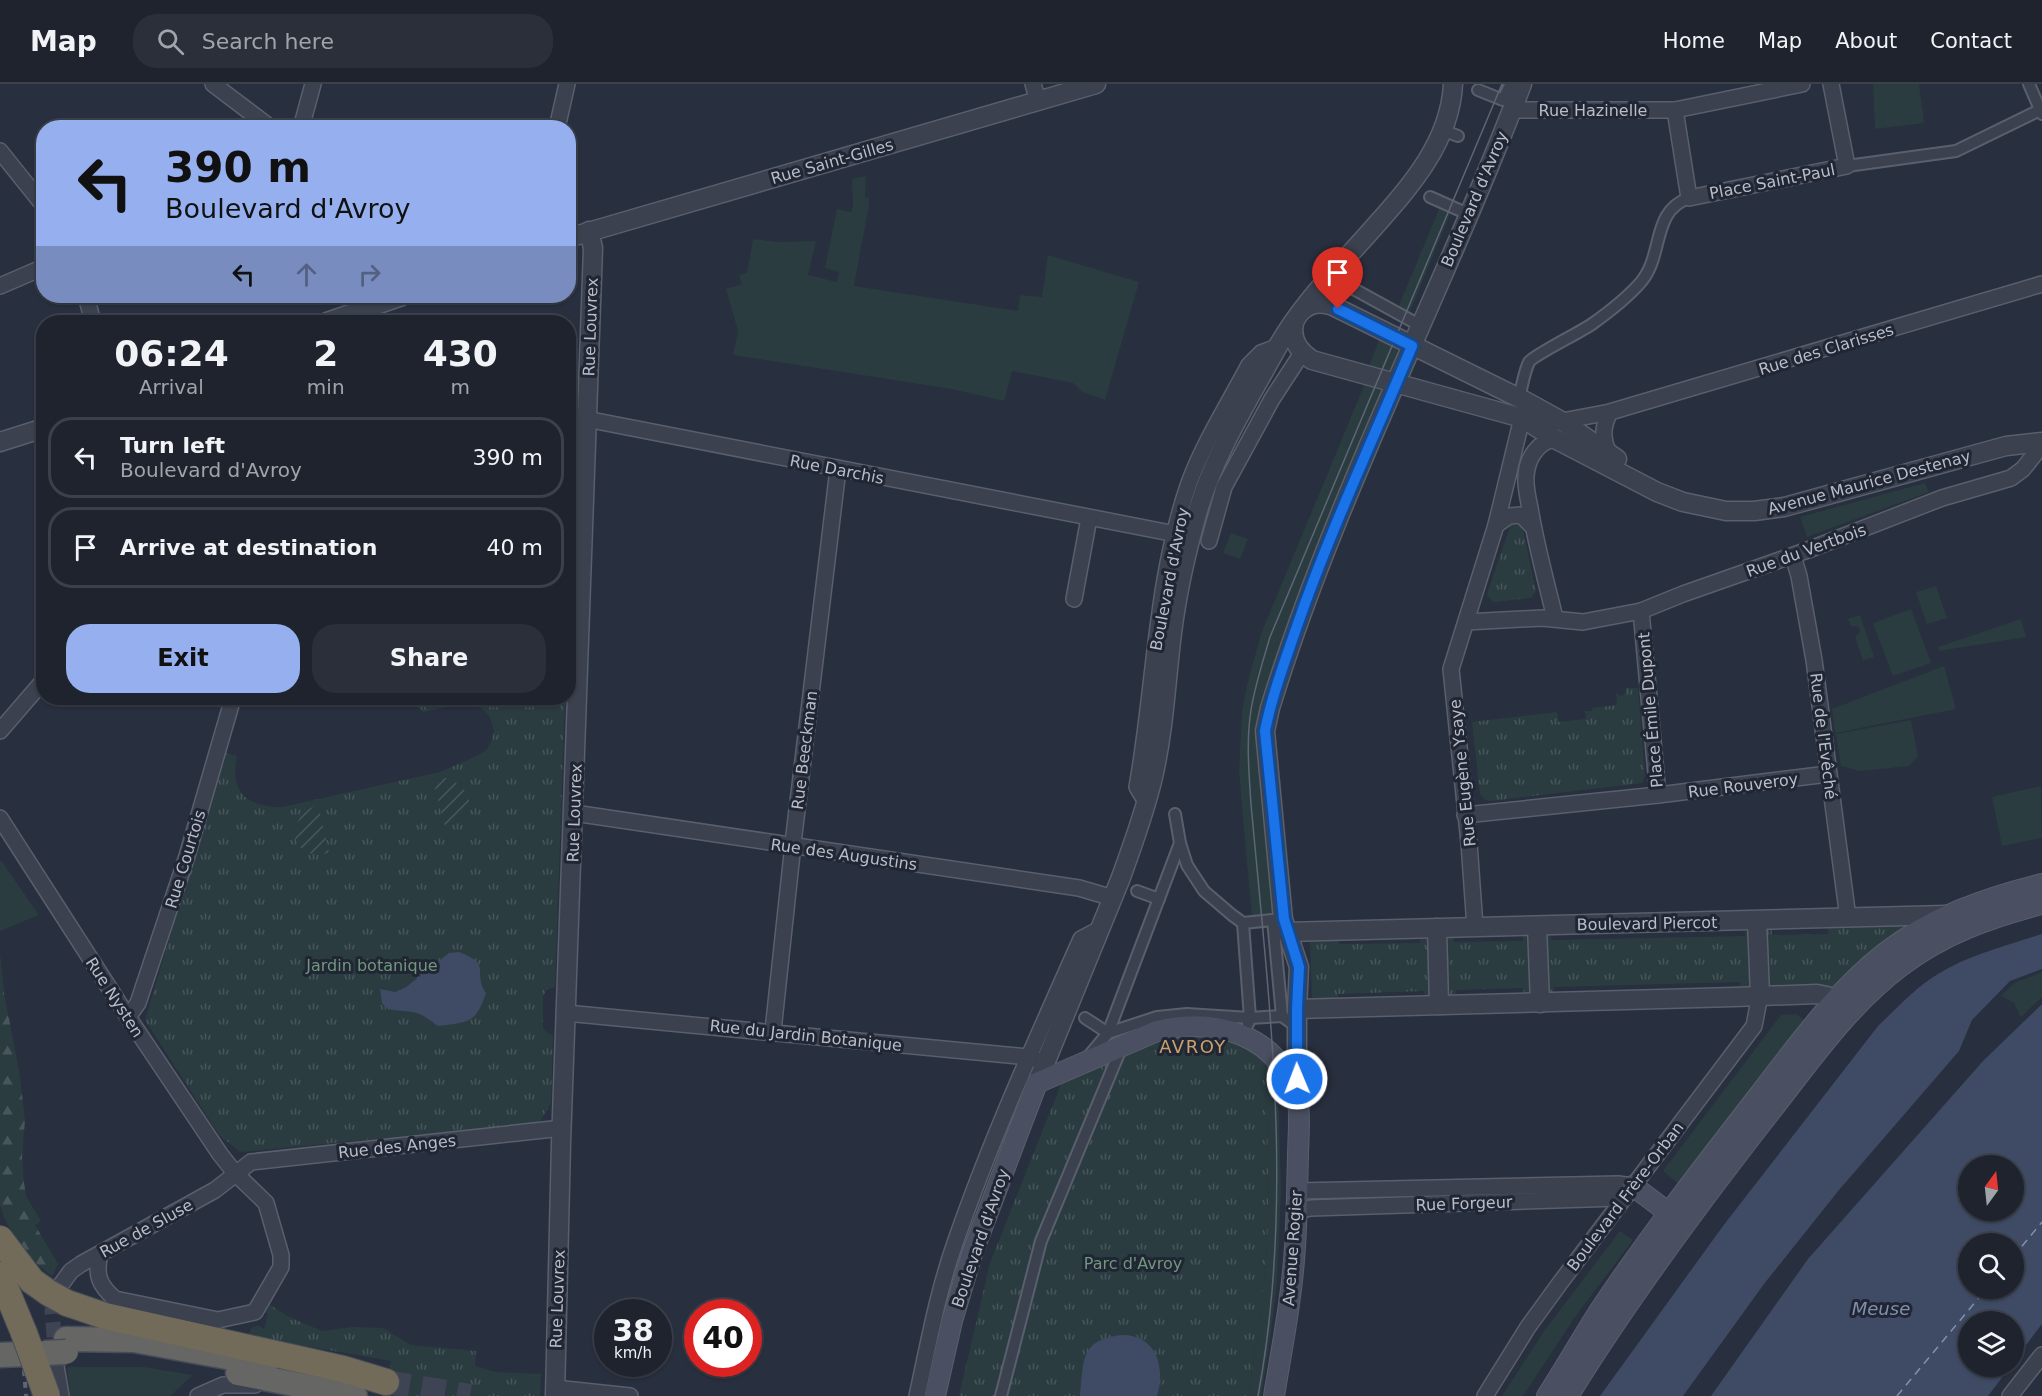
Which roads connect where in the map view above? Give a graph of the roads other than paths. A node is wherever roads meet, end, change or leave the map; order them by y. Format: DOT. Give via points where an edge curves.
graph roads {
  1 [pos="213,84"];
  2 [pos="313,84"];
  3 [pos="567,84"];
  4 [pos="1096,84"];
  5 [pos="1453,84"];
  6 [pos="1802,84"];
  7 [pos="1832,84"];
  8 [pos="2029,84"];
  9 [pos="1521,87"];
  10 [pos="1478,90"];
  11 [pos="1036,92"];
  12 [pos="1512,110"];
  13 [pos="1675,110"];
  14 [pos="2041,111"];
  15 [pos="260,120"];
  16 [pos="303,120"];
  17 [pos="559,120"];
  18 [pos="0,151"];
  19 [pos="1847,166"];
  20 [pos="36,196"];
  21 [pos="1430,197"];
  22 [pos="1689,198"];
  23 [pos="1468,214"];
  24 [pos="589,231"];
  25 [pos="576,235"];
  26 [pos="36,270"];
  27 [pos="1330,276"];
  28 [pos="2042,284"];
  29 [pos="0,286"];
  30 [pos="378,303"];
  31 [pos="1388,308"];
  32 [pos="346,315"];
  33 [pos="1298,316"];
  34 [pos="1421,326"];
  35 [pos="1379,330"];
  36 [pos="1412,346"];
  37 [pos="1302,353"];
  38 [pos="1397,383"];
  39 [pos="1519,398"];
  40 [pos="1610,412"];
  41 [pos="1522,418"];
  42 [pos="586,419"];
  43 [pos="1563,422"];
  44 [pos="2042,430"];
  45 [pos="36,431"];
  46 [pos="1555,439"];
  47 [pos="0,442"];
  48 [pos="2042,443"];
  49 [pos="1609,454"];
  50 [pos="838,469"];
  51 [pos="1089,518"];
  52 [pos="1496,525"];
  53 [pos="1533,527"];
  54 [pos="1183,535"];
  55 [pos="1209,541"];
  56 [pos="1793,556"];
  57 [pos="1074,600"];
  58 [pos="1641,611"];
  59 [pos="1555,618"];
  60 [pos="1466,622"];
  61 [pos="576,624"];
  62 [pos="36,689"];
  63 [pos="231,705"];
  64 [pos="573,705"];
  65 [pos="0,731"];
  66 [pos="1828,774"];
  67 [pos="1658,795"];
  68 [pos="574,813"];
  69 [pos="1175,814"];
  70 [pos="1466,815"];
  71 [pos="0,818"];
  72 [pos="1180,843"];
  73 [pos="793,847"];
  74 [pos="2042,884"];
  75 [pos="1137,891"];
  76 [pos="1113,898"];
  77 [pos="1159,898"];
  78 [pos="2042,904"];
  79 [pos="1946,915"];
  80 [pos="1848,918"];
  81 [pos="1757,921"];
  82 [pos="1243,922"];
  83 [pos="1537,926"];
  84 [pos="1475,927"];
  85 [pos="1100,928"];
  86 [pos="1437,928"];
  87 [pos="1282,933"];
  88 [pos="1760,995"];
  89 [pos="1540,1003"];
  90 [pos="1439,1005"];
  91 [pos="1842,1008"];
  92 [pos="1290,1009"];
  93 [pos="566,1013"];
  94 [pos="128,1017"];
  95 [pos="1085,1018"];
  96 [pos="1247,1027"];
  97 [pos="773,1031"];
  98 [pos="1115,1039"];
  99 [pos="1028,1057"];
  100 [pos="1045,1062"];
  101 [pos="1037,1083"];
  102 [pos="1010,1098"];
  103 [pos="1298,1098"];
  104 [pos="562,1128"];
  105 [pos="235,1173"];
  106 [pos="1330,1191"];
  107 [pos="1630,1191"];
  108 [pos="1597,1192"];
  109 [pos="1297,1201"];
  110 [pos="1330,1208"];
  111 [pos="1666,1218"];
  112 [pos="0,1239"];
  113 [pos="100,1254"];
  114 [pos="0,1275"];
  115 [pos="58,1294"];
  116 [pos="1608,1334"];
  117 [pos="37,1345"];
  118 [pos="0,1355"];
  119 [pos="1572,1355"];
  120 [pos="2042,1355"];
  121 [pos="386,1382"];
  122 [pos="50,1389"];
  123 [pos="555,1392"];
  124 [pos="603,1395"];
  125 [pos="61,1396"];
  126 [pos="198,1396"];
  127 [pos="317,1396"];
  128 [pos="356,1396"];
  129 [pos="630,1396"];
  130 [pos="917,1396"];
  131 [pos="935,1396"];
  132 [pos="1001,1396"];
  133 [pos="1274,1396"];
  134 [pos="1485,1396"];
  135 [pos="1535,1396"];
  136 [pos="1547,1396"];
  137 [pos="1568,1396"];
  138 [pos="1580,1396"];
  139 [pos="2010,1396"];
  1 -- 15 [label="street"];
  2 -- 16 [label="street"];
  3 -- 17 [label="street"];
  4 -- 11 [label="street, Rue Saint-Gilles"];
  5 -- 27 [label="street, Boulevard d'Avroy" via="1450,133 1412,185"];
  6 -- 13 [label="street"];
  7 -- 19 [label="street, Place Saint-Paul"];
  8 -- 14 [label="street"];
  9 -- 10 [label="street" via="1509,87 1503,100"];
  9 -- 12 [label="street, Boulevard d'Avroy"];
  11 -- 24 [label="street, Rue Saint-Gilles" via="882,147"];
  12 -- 13 [label="street, Rue Hazinelle"];
  12 -- 23 [label="street, Boulevard d'Avroy"];
  13 -- 22 [label="street, Place Saint-Paul"];
  14 -- 19 [label="street" via="1956,151"];
  18 -- 20 [label="street"];
  19 -- 22 [label="street, Place Saint-Paul"];
  21 -- 23 [label="street"];
  22 -- 39 [label="street" via="1670,209 1650,269 1642,281 1592,324 1535,356 1529,362"];
  23 -- 34 [label="street, Boulevard d'Avroy"];
  24 -- 25 [label="street, Rue Saint-Gilles"];
  24 -- 42 [label="street, Rue Louvrex" via="593,248"];
  26 -- 29 [label="street"];
  27 -- 31 [label="street"];
  27 -- 33 [label="street, Boulevard d'Avroy"];
  28 -- 40 [label="street, Rue des Clarisses"];
  30 -- 32 [label="street"];
  31 -- 34 [label="street"];
  31 -- 35 [label="street"];
  33 -- 35 [label="street" via="1312,304 1326,303"];
  33 -- 37 [label="street" via="1293,333"];
  33 -- 54 [label="street, Boulevard d'Avroy" via="1277,347 1210,474"];
  34 -- 36 [label="street, Boulevard d'Avroy"];
  35 -- 36 [label="street"];
  36 -- 38 [label="street, Boulevard d'Avroy"];
  36 -- 39 [label="street, Avenue Maurice Destenay"];
  37 -- 38 [label="street" via="1312,360"];
  37 -- 55 [label="street, Boulevard d'Avroy" via="1224,487"];
  38 -- 41 [label="street, Avenue Maurice Destenay"];
  38 -- 87 [label="street, Boulevard d'Avroy" via="1324,551 1265,731"];
  39 -- 43 [label="street, Avenue Maurice Destenay"];
  40 -- 43 [label="street, Rue des Clarisses"];
  40 -- 49 [label="street" via="1603,428"];
  41 -- 43 [label="street, Rue des Clarisses"];
  41 -- 46 [label="street, Avenue Maurice Destenay"];
  41 -- 52 [label="street, Rue Eugène Ysaye"];
  42 -- 50 [label="street, Rue Darchis"];
  42 -- 61 [label="street, Rue Louvrex"];
  43 -- 49 [label="street, Avenue Maurice Destenay"];
  44 -- 49 [label="street, Avenue Maurice Destenay" via="1795,497 1754,502 1719,501 1689,494 1658,482"];
  45 -- 47 [label="street"];
  46 -- 48 [label="street, Avenue Maurice Destenay" via="1657,492 1710,508 1739,511 1784,507 2006,446"];
  46 -- 53 [label="street" via="1537,448 1527,468 1525,478"];
  48 -- 56 [label="street, Rue du Vertbois" via="2023,469 2011,478 1942,498"];
  50 -- 51 [label="street, Rue Darchis"];
  50 -- 73 [label="street, Rue Beeckman"];
  51 -- 54 [label="street, Rue Darchis"];
  51 -- 57 [label="street"];
  52 -- 53 [label="street" via="1509,516 1521,515"];
  52 -- 60 [label="street, Rue Eugène Ysaye"];
  53 -- 59 [label="street"];
  54 -- 76 [label="street, Boulevard d'Avroy" via="1155,766"];
  56 -- 58 [label="street, Rue du Vertbois"];
  56 -- 66 [label="street, Rue de l'Evêché" via="1814,660"];
  58 -- 59 [label="street, Rue du Vertbois" via="1582,622"];
  58 -- 67 [label="street, Place Émile Dupont"];
  59 -- 60 [label="street, Rue du Vertbois"];
  60 -- 70 [label="street, Rue Eugène Ysaye" via="1451,669"];
  62 -- 65 [label="street"];
  63 -- 94 [label="street, Rue Courtois" via="176,890 138,1003"];
  64 -- 68 [label="street, Rue Louvrex"];
  66 -- 67 [label="street, Rue Rouveroy"];
  66 -- 80 [label="street, Rue de l'Evêché"];
  67 -- 70 [label="street, Place Émile Dupont"];
  68 -- 73 [label="street, Rue des Augustins"];
  68 -- 93 [label="street, Rue Louvrex"];
  69 -- 72 [label="street"];
  70 -- 84 [label="street, Rue Eugène Ysaye"];
  71 -- 94 [label="street, Rue Nysten"];
  72 -- 77 [label="street"];
  72 -- 82 [label="street" via="1187,865 1204,891"];
  73 -- 76 [label="street, Rue des Augustins" via="1079,888"];
  73 -- 97 [label="street, Rue Beeckman"];
  74 -- 79 [label="main road"];
  75 -- 77 [label="street"];
  76 -- 85 [label="street, Boulevard d'Avroy"];
  77 -- 98 [label="street"];
  78 -- 91 [label="main road" via="1989,919 1945,939"];
  79 -- 80 [label="street, Boulevard Piercot"];
  79 -- 91 [label="main road" via="1886,952 1852,982"];
  80 -- 81 [label="street, Boulevard Piercot"];
  81 -- 83 [label="street, Boulevard Piercot"];
  81 -- 88 [label="street"];
  82 -- 87 [label="street"];
  82 -- 96 [label="street"];
  83 -- 84 [label="street, Boulevard Piercot"];
  83 -- 89 [label="street"];
  84 -- 86 [label="street, Boulevard Piercot"];
  85 -- 99 [label="street, Boulevard d'Avroy" via="1081,939"];
  85 -- 100 [label="street, Boulevard d'Avroy"];
  86 -- 87 [label="street, Boulevard Piercot"];
  86 -- 90 [label="street"];
  87 -- 92 [label="street, Boulevard d'Avroy" via="1299,967"];
  88 -- 89 [label="street"];
  88 -- 91 [label="street" via="1817,994 1827,996"];
  88 -- 107 [label="street, Boulevard Frère-Orban" via="1754,1026"];
  89 -- 90 [label="street"];
  90 -- 92 [label="street"];
  91 -- 111 [label="main road" via="1759,1095"];
  91 -- 116 [label="main road"];
  92 -- 96 [label="street"];
  92 -- 103 [label="street, Boulevard d'Avroy"];
  93 -- 97 [label="street, Rue du Jardin Botanique"];
  93 -- 104 [label="street, Rue Louvrex"];
  94 -- 105 [label="street, Rue Nysten"];
  95 -- 98 [label="street"];
  96 -- 98 [label="main road" via="1176,1026"];
  96 -- 103 [label="main road" via="1258,1043 1274,1055"];
  97 -- 99 [label="street, Rue du Jardin Botanique"];
  98 -- 101 [label="main road" via="1084,1062"];
  98 -- 132 [label="street" via="1041,1241"];
  99 -- 100 [label="street, Rue du Jardin Botanique"];
  99 -- 102 [label="street, Boulevard d'Avroy"];
  100 -- 101 [label="street, Boulevard d'Avroy"];
  101 -- 102 [label="street"];
  101 -- 131 [label="main road, Boulevard d'Avroy" via="972,1254"];
  102 -- 130 [label="street, Boulevard d'Avroy" via="953,1247"];
  103 -- 109 [label="main road, Avenue Rogier"];
  104 -- 105 [label="street, Rue des Anges" via="269,1158 251,1162"];
  104 -- 123 [label="street, Rue Louvrex"];
  105 -- 113 [label="street, Rue de Sluse" via="215,1190"];
  105 -- 113 [label="street, Rue Nysten" via="266,1203 281,1255 281,1267 255,1312 218,1320 115,1299 104,1290 100,1280"];
  106 -- 108 [label="street, Rue Forgeur"];
  106 -- 109 [label="street, Rue Forgeur"];
  106 -- 110 [label="street" via="1324,1198"];
  107 -- 108 [label="street, Rue Forgeur" via="1628,1184"];
  107 -- 111 [label="main road"];
  107 -- 134 [label="street, Boulevard Frère-Orban" via="1528,1327"];
  108 -- 110 [label="street, Rue Forgeur"];
  109 -- 110 [label="street, Rue Forgeur"];
  109 -- 133 [label="main road, Avenue Rogier" via="1295,1248"];
  111 -- 119 [label="main road"];
  112 -- 115 [label="highway" via="32,1281"];
  113 -- 115 [label="street, Rue de Sluse" via="71,1271"];
  114 -- 117 [label="highway"];
  115 -- 121 [label="highway" via="105,1316"];
  116 -- 137 [label="main road"];
  116 -- 138 [label="main road" via="1602,1355"];
  117 -- 118 [label="highway"];
  117 -- 121 [label="highway" via="135,1340 342,1378"];
  117 -- 122 [label="highway, bridge"];
  117 -- 128 [label="highway" via="146,1354"];
  119 -- 135 [label="main road" via="1553,1371"];
  119 -- 136 [label="main road"];
  120 -- 139 [label="street"];
  122 -- 125 [label="street" via="56,1366"];
  123 -- 124 [label="street"];
  124 -- 129 [label="street"];
  126 -- 127 [label="street" via="223,1385 251,1384"];
}
